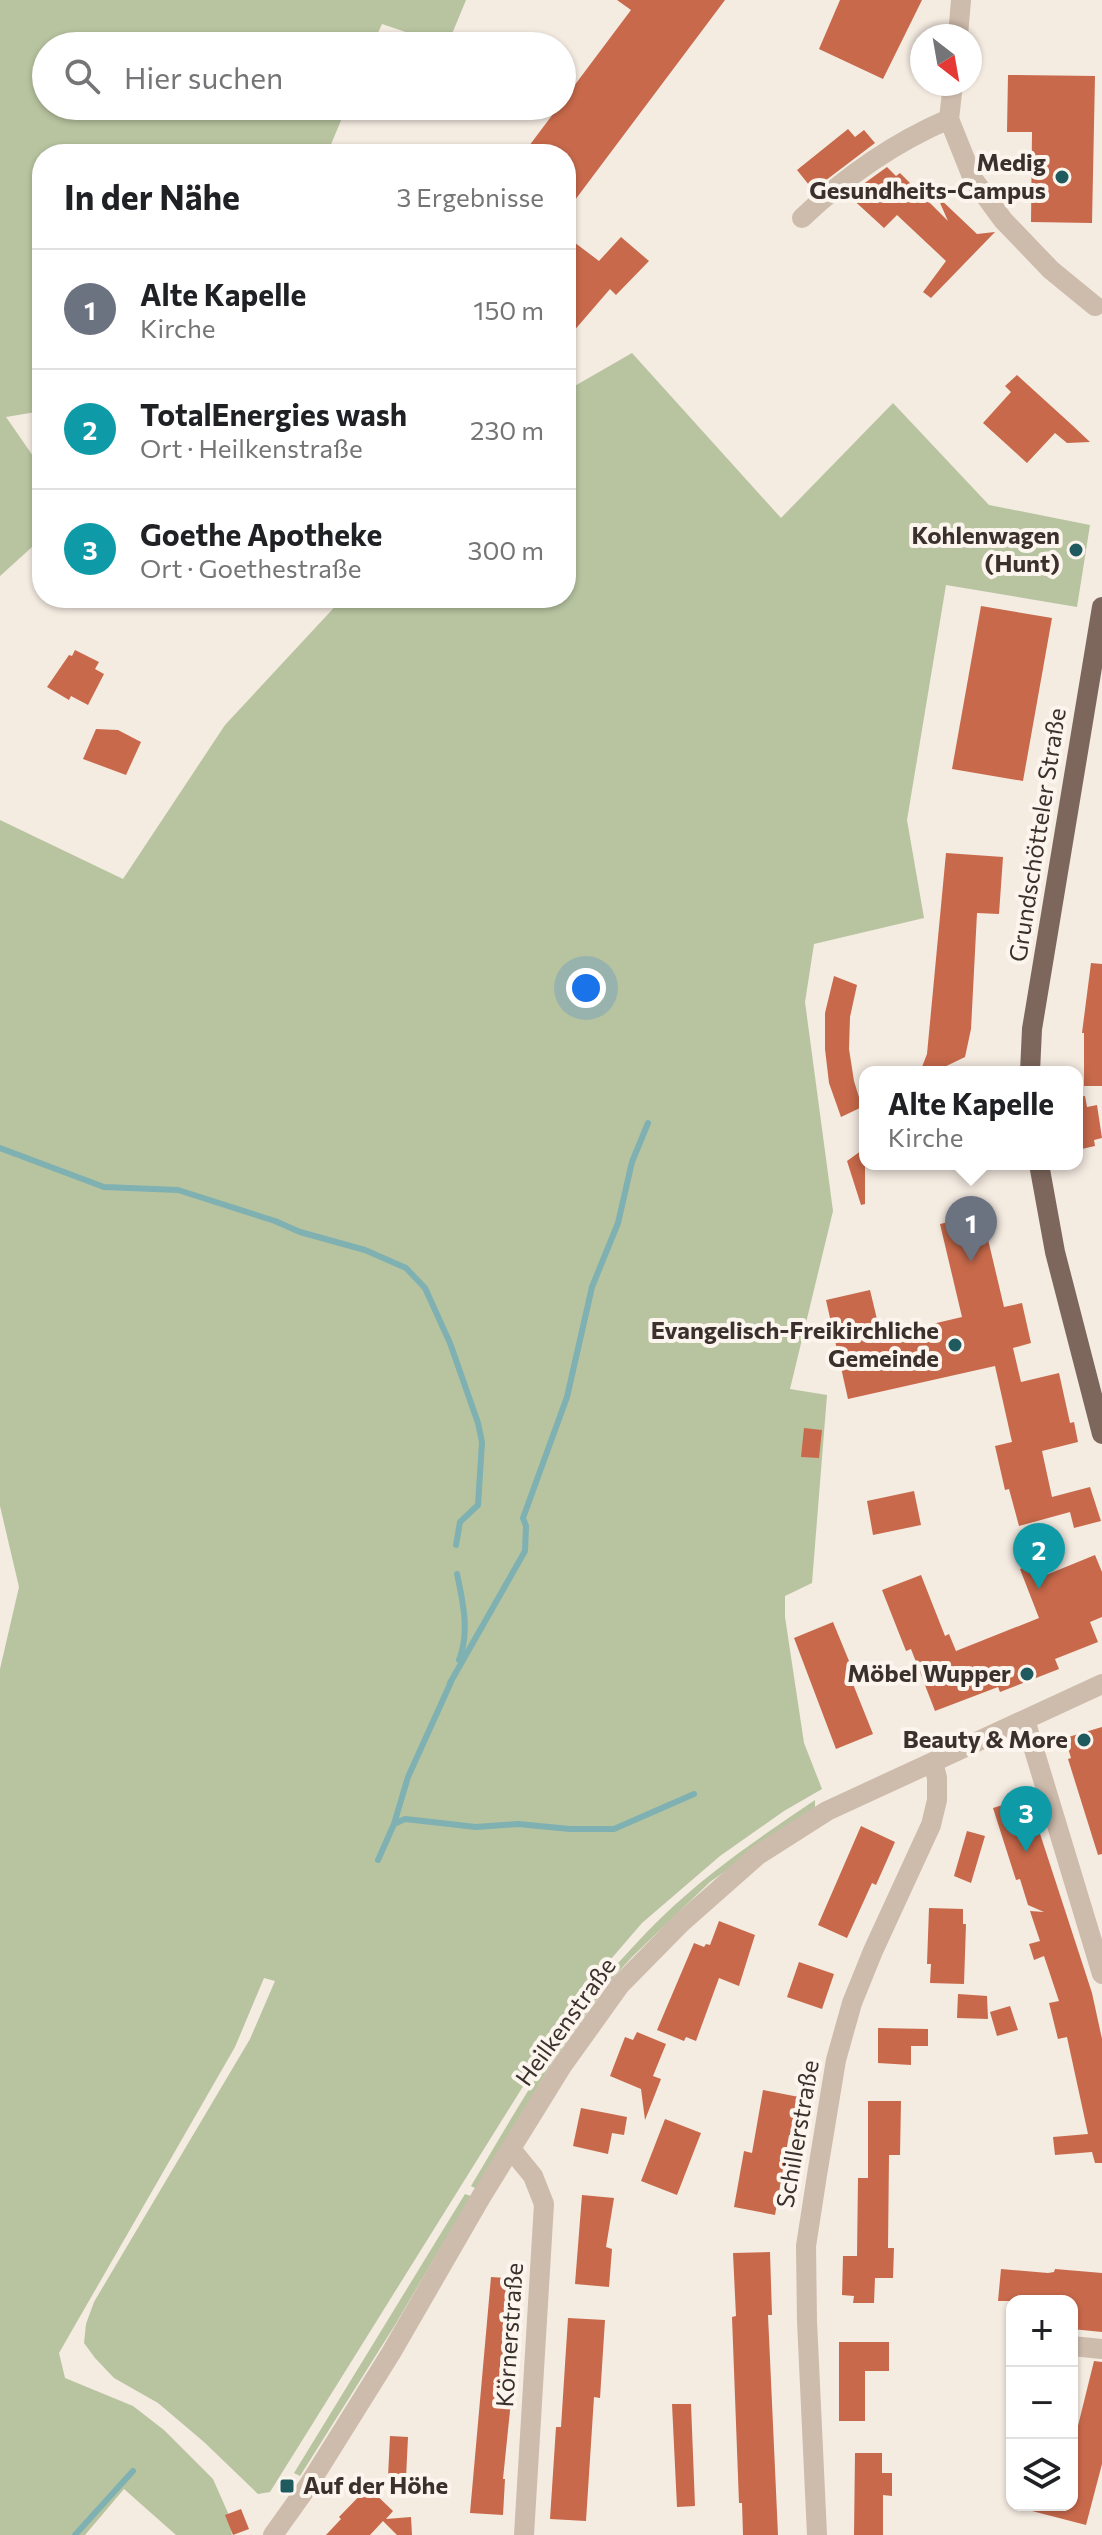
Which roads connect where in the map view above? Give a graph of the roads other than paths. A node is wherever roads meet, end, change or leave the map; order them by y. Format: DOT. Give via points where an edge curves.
graph roads {
  1 [pos="961,0"];
  2 [pos="959,24"];
  3 [pos="952,96"];
  4 [pos="949,119"];
  5 [pos="802,218"];
  6 [pos="1095,306"];
  7 [pos="1102,607"];
  8 [pos="1030,1066"];
  9 [pos="1040,1170"];
  10 [pos="1102,1434"];
  11 [pos="1102,1684"];
  12 [pos="1025,1720"];
  13 [pos="933,1762"];
  14 [pos="1102,1974"];
  15 [pos="511,2149"];
  16 [pos="1078,2347"];
  17 [pos="1102,2349"];
  18 [pos="273,2535"];
  19 [pos="524,2535"];
  20 [pos="817,2535"];
  1 -- 2 [label="street"];
  3 -- 4 [label="street"];
  4 -- 5 [label="street" via="893,146"];
  4 -- 6 [label="street" via="973,179 1003,220"];
  7 -- 8 [label="main road, Grundschötteler Straße" via="1032,1029"];
  9 -- 10 [label="main road" via="1055,1252"];
  11 -- 12 [label="street, Heilkenstraße"];
  12 -- 13 [label="street, Heilkenstraße"];
  12 -- 14 [label="street"];
  13 -- 15 [label="street, Heilkenstraße" via="848,1800 758,1855 681,1923 614,1991"];
  13 -- 20 [label="street, Schillerstraße" via="937,1800 931,1825 852,2003 836,2060 814,2190 806,2246"];
  15 -- 18 [label="street, Heilkenstraße" via="383,2367"];
  15 -- 19 [label="street, Körnerstraße" via="533,2176 544,2204"];
  16 -- 17 [label="street"];
}
